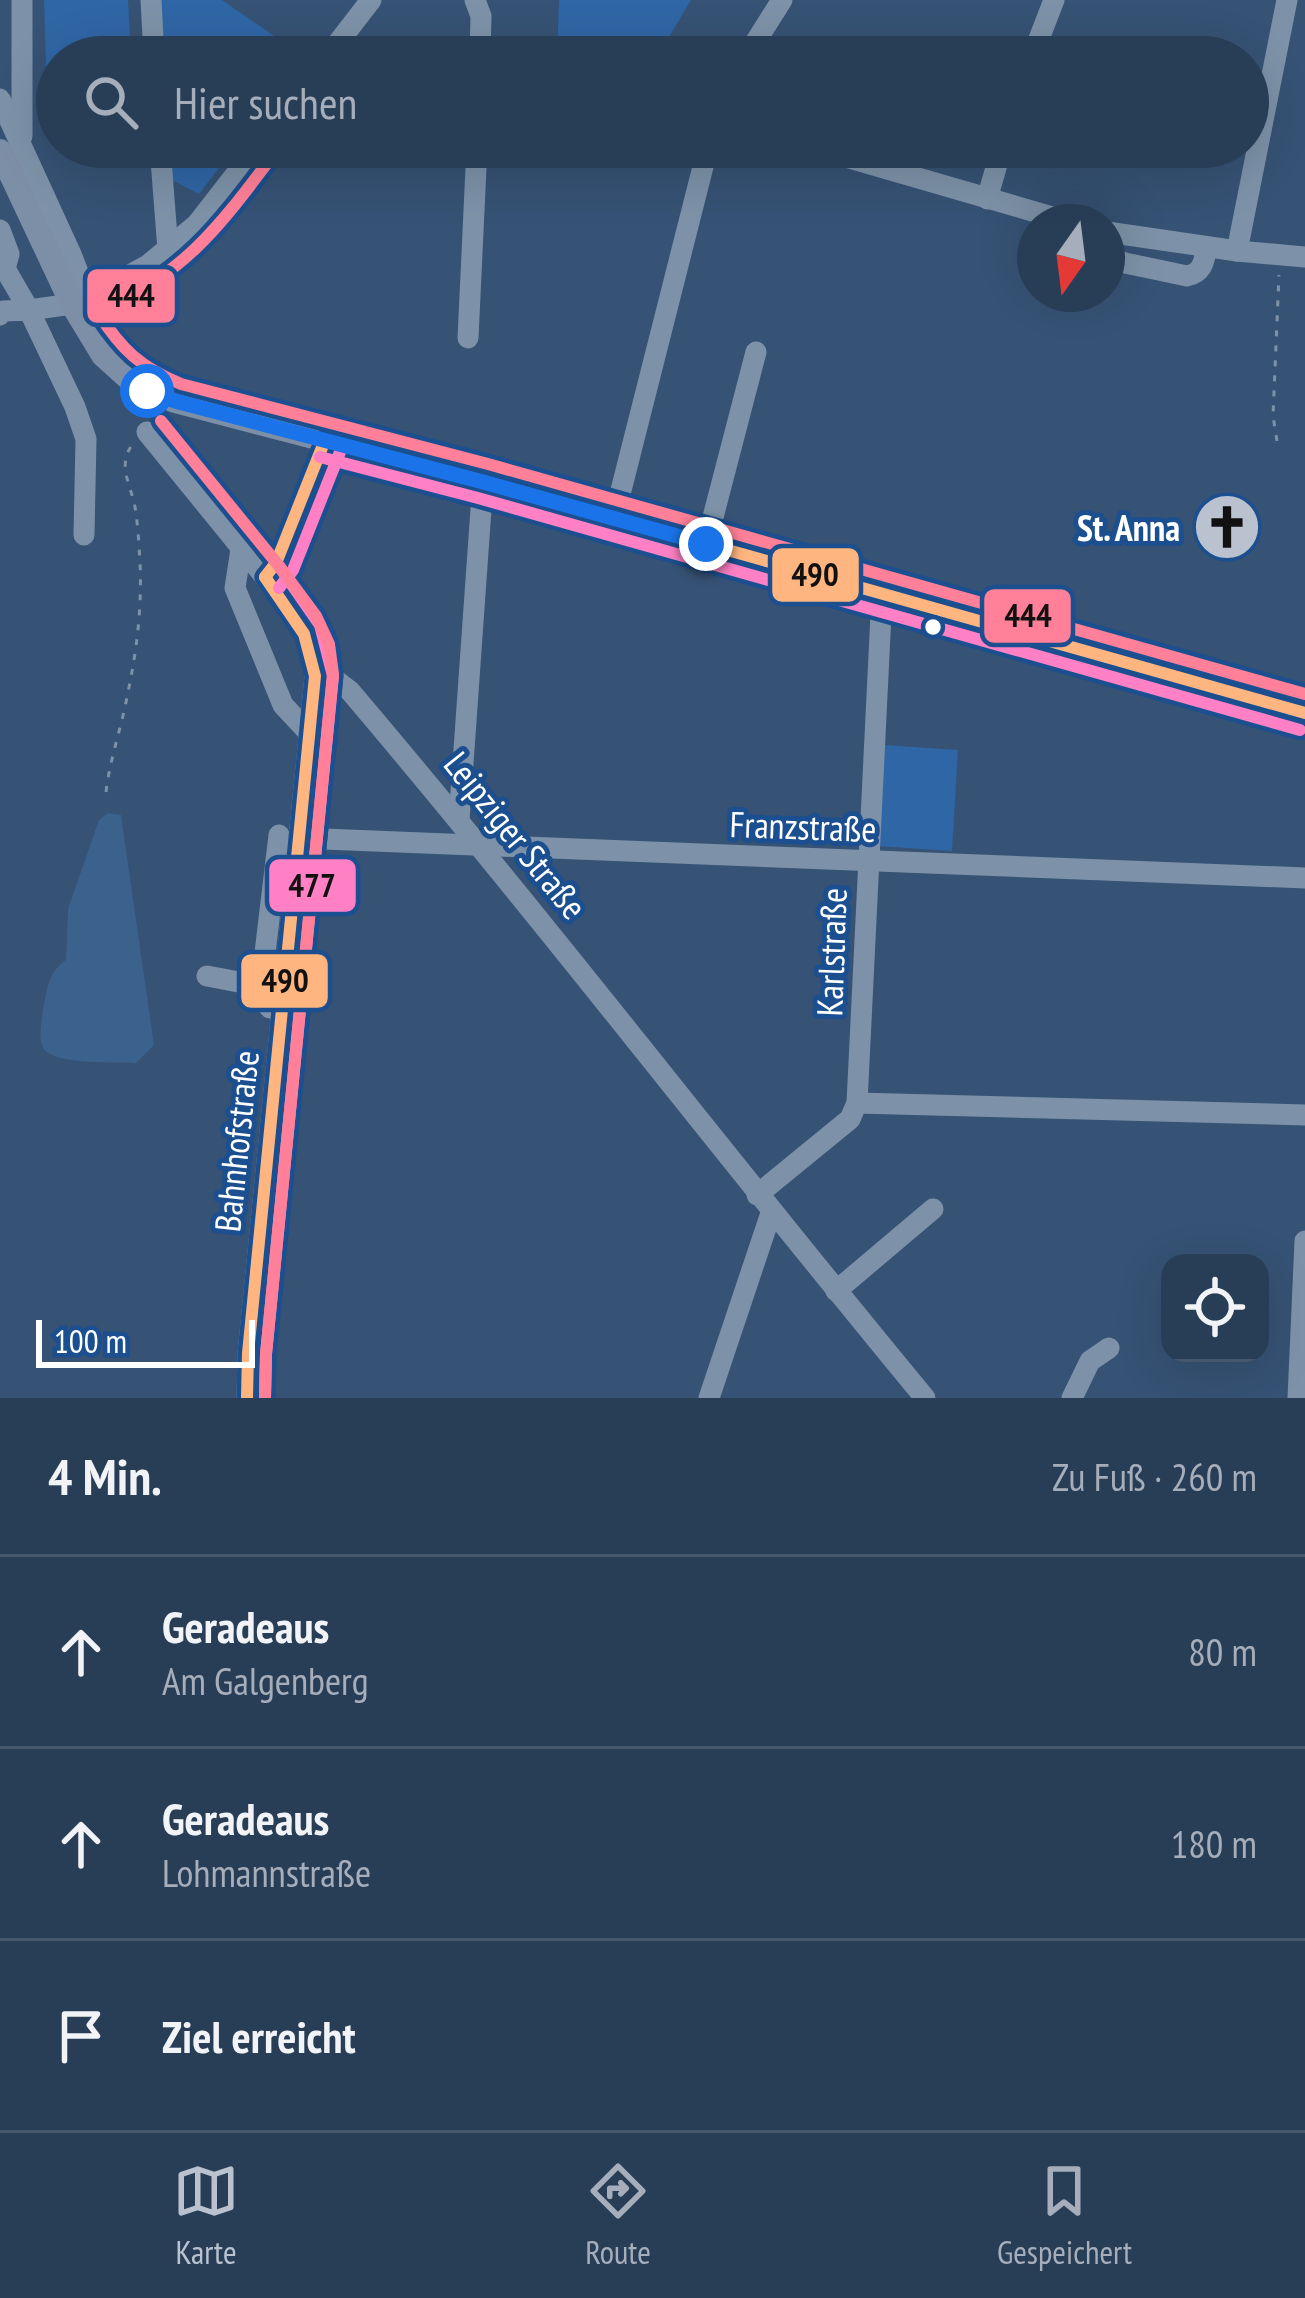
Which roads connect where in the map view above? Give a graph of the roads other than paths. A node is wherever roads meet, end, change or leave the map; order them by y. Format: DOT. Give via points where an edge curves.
graph roads {
  1 [pos="22,0"];
  2 [pos="151,0"];
  3 [pos="371,0"];
  4 [pos="475,0"];
  5 [pos="782,0"];
  6 [pos="1054,0"];
  7 [pos="1286,0"];
  8 [pos="153,36"];
  9 [pos="343,36"];
  10 [pos="481,36"];
  11 [pos="759,36"];
  12 [pos="1040,36"];
  13 [pos="1269,87"];
  14 [pos="0,99"];
  15 [pos="11,150"];
  16 [pos="162,168"];
  17 [pos="241,168"];
  18 [pos="476,168"];
  19 [pos="703,168"];
  20 [pos="882,168"];
  21 [pos="996,168"];
  22 [pos="1253,168"];
  23 [pos="987,199"];
  24 [pos="1017,207"];
  25 [pos="0,230"];
  26 [pos="1125,237"];
  27 [pos="1207,248"];
  28 [pos="168,250"];
  29 [pos="1237,251"];
  30 [pos="1305,257"];
  31 [pos="1125,262"];
  32 [pos="3,265"];
  33 [pos="80,301"];
  34 [pos="29,310"];
  35 [pos="0,315"];
  36 [pos="468,338"];
  37 [pos="756,352"];
  38 [pos="147,432"];
  39 [pos="483,482"];
  40 [pos="614,518"];
  41 [pos="84,535"];
  42 [pos="706,544"];
  43 [pos="241,549"];
  44 [pos="882,594"];
  45 [pos="314,676"];
  46 [pos="1305,712"];
  47 [pos="310,734"];
  48 [pos="459,820"];
  49 [pos="289,837"];
  50 [pos="482,846"];
  51 [pos="867,862"];
  52 [pos="1305,878"];
  53 [pos="207,976"];
  54 [pos="260,986"];
  55 [pos="282,1009"];
  56 [pos="857,1103"];
  57 [pos="1305,1115"];
  58 [pos="764,1204"];
  59 [pos="933,1209"];
  60 [pos="1305,1241"];
  61 [pos="836,1291"];
  62 [pos="1109,1348"];
  63 [pos="247,1398"];
  64 [pos="709,1398"];
  65 [pos="925,1398"];
  66 [pos="1072,1398"];
  67 [pos="1298,1398"];
  1 -- 15 [label="street"];
  2 -- 8 [label="street"];
  3 -- 9 [label="street"];
  4 -- 10 [label="street"];
  5 -- 11 [label="street"];
  6 -- 12 [label="street"];
  7 -- 13 [label="street"];
  14 -- 15 [label="street"];
  15 -- 33 [label="main road"];
  16 -- 28 [label="street"];
  17 -- 28 [label="street"];
  18 -- 36 [label="street"];
  19 -- 40 [label="street"];
  20 -- 23 [label="street"];
  21 -- 23 [label="street"];
  22 -- 29 [label="street"];
  23 -- 24 [label="street"];
  25 -- 32 [label="street"];
  26 -- 27 [label="street"];
  27 -- 29 [label="street"];
  27 -- 31 [label="street" via="1201,268 1187,276"];
  28 -- 33 [label="street"];
  29 -- 30 [label="street"];
  32 -- 34 [label="street"];
  33 -- 34 [label="street"];
  33 -- 39 [label="main road" via="104,356 134,383 175,401"];
  34 -- 35 [label="street"];
  34 -- 41 [label="street" via="86,439"];
  37 -- 42 [label="street"];
  38 -- 43 [label="street"];
  39 -- 40 [label="main road"];
  39 -- 48 [label="street"];
  40 -- 42 [label="main road"];
  42 -- 44 [label="main road"];
  43 -- 45 [label="street" via="302,626"];
  43 -- 47 [label="street" via="236,587 283,705"];
  44 -- 46 [label="main road"];
  44 -- 51 [label="street, Karlstraße"];
  45 -- 47 [label="street, Bahnhofstraße"];
  45 -- 48 [label="street, Leipziger Straße" via="350,691"];
  47 -- 49 [label="street, Bahnhofstraße"];
  48 -- 50 [label="street, Leipziger Straße"];
  49 -- 50 [label="street, Franzstraße"];
  49 -- 54 [label="street"];
  49 -- 55 [label="street, Bahnhofstraße"];
  50 -- 51 [label="street, Franzstraße"];
  50 -- 58 [label="street, Leipziger Straße"];
  51 -- 52 [label="street, Franzstraße"];
  51 -- 56 [label="street, Karlstraße"];
  53 -- 54 [label="street"];
  54 -- 55 [label="street" via="265,1003"];
  55 -- 63 [label="street, Bahnhofstraße"];
  56 -- 57 [label="street"];
  56 -- 58 [label="street" via="850,1120"];
  58 -- 61 [label="street, Leipziger Straße"];
  58 -- 64 [label="street"];
  59 -- 61 [label="street"];
  60 -- 67 [label="street"];
  61 -- 65 [label="street, Leipziger Straße"];
  62 -- 66 [label="street" via="1090,1360"];
}
